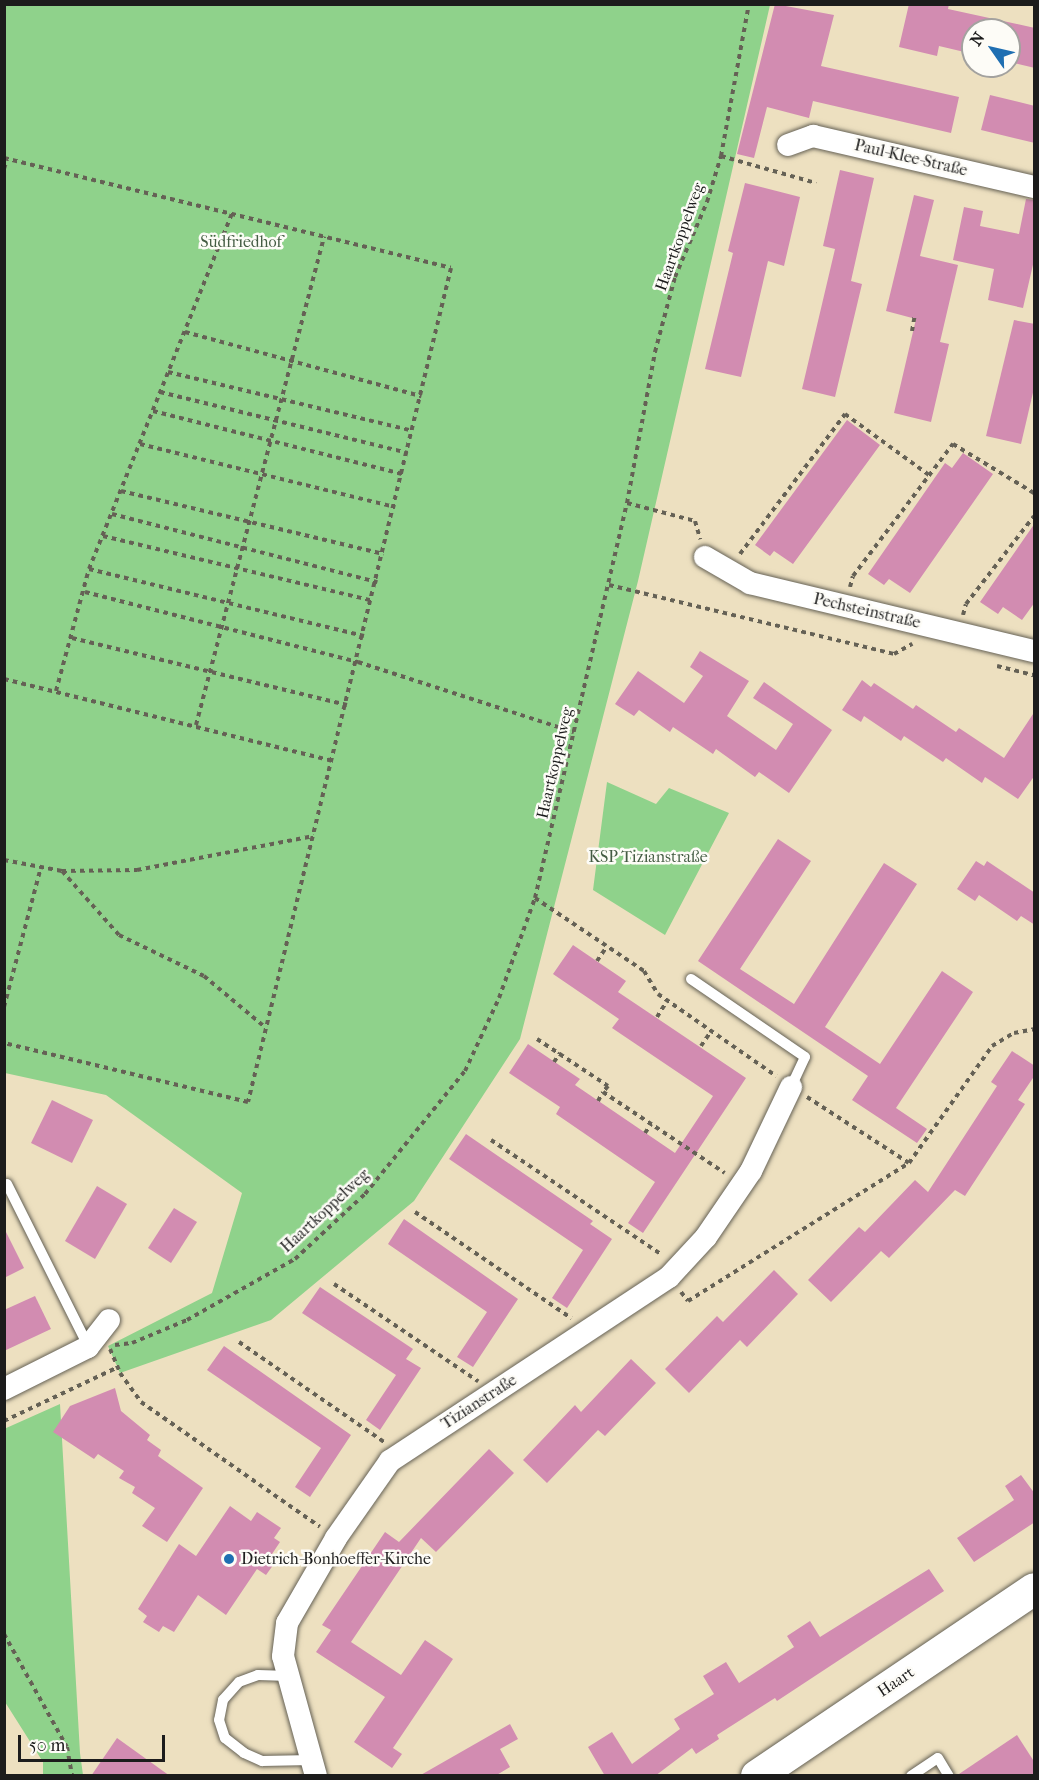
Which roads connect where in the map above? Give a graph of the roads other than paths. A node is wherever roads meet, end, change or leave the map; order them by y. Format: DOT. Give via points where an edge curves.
graph roads {
  1 [pos="788,145"];
  2 [pos="1035,187"];
  3 [pos="705,557"];
  4 [pos="1035,651"];
  5 [pos="691,979"];
  6 [pos="791,1087"];
  7 [pos="7,1184"];
  8 [pos="108,1320"];
  9 [pos="98,1346"];
  10 [pos="4,1389"];
  11 [pos="1035,1589"];
  12 [pos="289,1676"];
  13 [pos="314,1768"];
  14 [pos="757,1776"];
  15 [pos="911,1776"];
  16 [pos="950,1776"];
  1 -- 2 [label="street, Paul-Klee-Straße" via="813,136"];
  3 -- 4 [label="street, Pechsteinstraße" via="750,583"];
  5 -- 6 [label="lane" via="805,1057"];
  6 -- 12 [label="street, Tizianstraße" via="742,1184 706,1237 674,1272 390,1461 336,1538 287,1623 283,1656"];
  7 -- 9 [label="lane"];
  8 -- 9 [label="street"];
  9 -- 10 [label="street"];
  11 -- 14 [label="main road, Haart"];
  12 -- 13 [label="street, Tizianstraße"];
  12 -- 13 [label="lane" via="258,1675 239,1682 223,1700 219,1720 225,1738 244,1753 262,1761"];
  15 -- 16 [label="lane" via="938,1758"];
}
